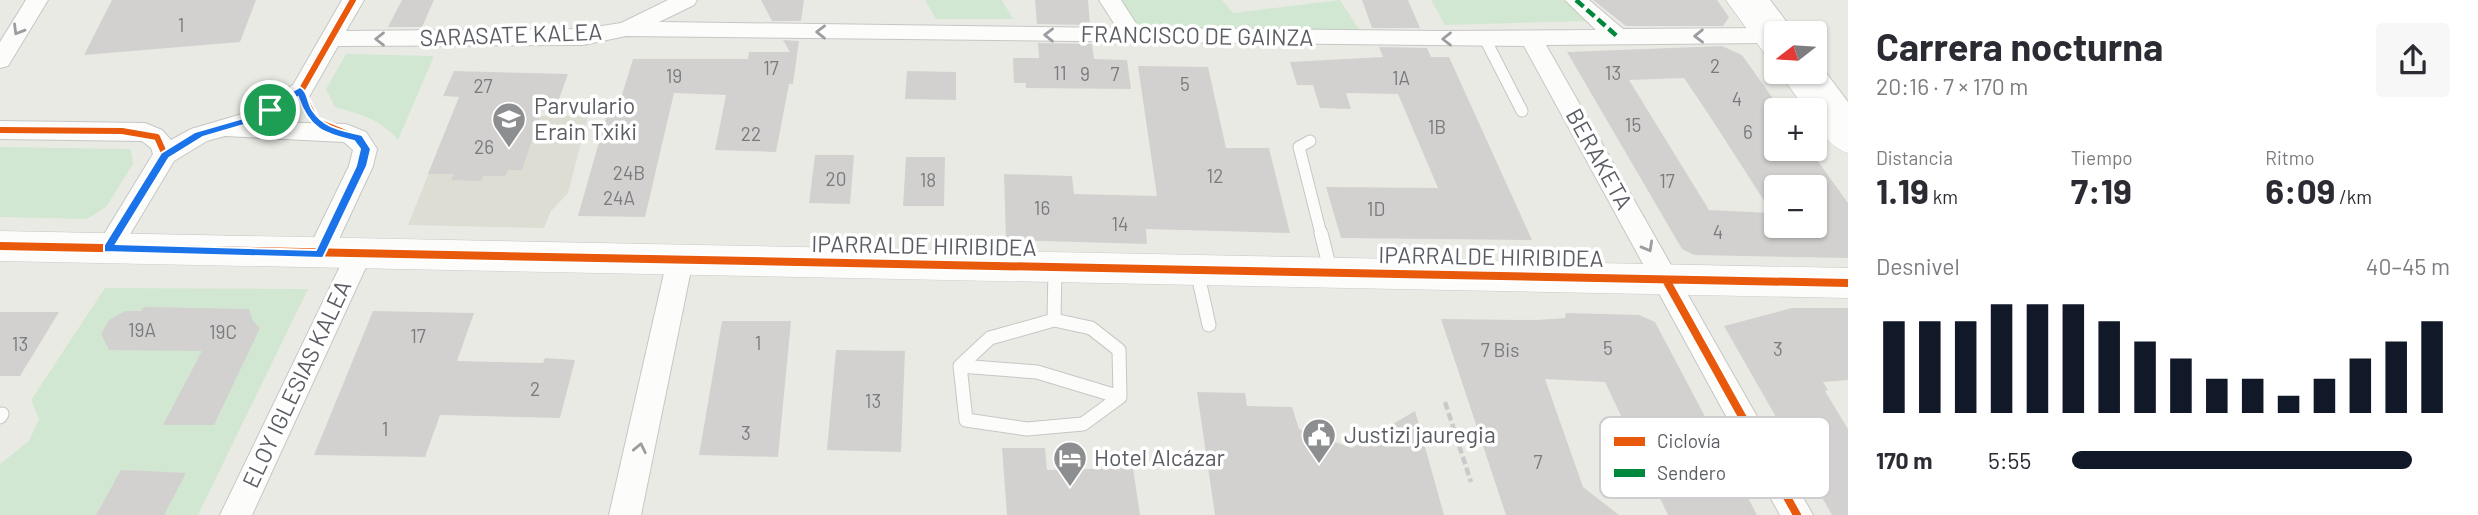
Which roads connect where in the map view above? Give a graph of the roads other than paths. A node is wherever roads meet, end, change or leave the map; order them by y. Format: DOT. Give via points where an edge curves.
graph roads {
  1 [pos="37,0"];
  2 [pos="353,0"];
  3 [pos="686,0"];
  4 [pos="1110,0"];
  5 [pos="1576,0"];
  6 [pos="1764,18"];
  7 [pos="626,29"];
  8 [pos="1133,36"];
  9 [pos="1618,37"];
  10 [pos="1531,38"];
  11 [pos="330,39"];
  12 [pos="1485,39"];
  13 [pos="0,60"];
  14 [pos="1805,84"];
  15 [pos="1816,84"];
  16 [pos="1822,84"];
  17 [pos="300,91"];
  18 [pos="1522,111"];
  19 [pos="1848,119"];
  20 [pos="1848,125"];
  21 [pos="0,130"];
  22 [pos="217,130"];
  23 [pos="327,131"];
  24 [pos="1310,141"];
  25 [pos="1848,141"];
  26 [pos="165,155"];
  27 [pos="0,246"];
  28 [pos="108,249"];
  29 [pos="319,254"];
  30 [pos="359,254"];
  31 [pos="680,260"];
  32 [pos="1055,268"];
  33 [pos="1197,271"];
  34 [pos="1331,273"];
  35 [pos="1666,280"];
  36 [pos="1848,284"];
  37 [pos="1054,320"];
  38 [pos="1209,325"];
  39 [pos="960,366"];
  40 [pos="1120,397"];
  41 [pos="1742,417"];
  42 [pos="1788,498"];
  43 [pos="236,515"];
  44 [pos="625,515"];
  45 [pos="1797,515"];
  1 -- 13 [label="street, one-way"];
  2 -- 11 [label="street"];
  3 -- 7 [label="street, SARASATE KALEA"];
  4 -- 8 [label="street"];
  5 -- 9 [label="street"];
  6 -- 9 [label="street, FRANCISCO DE GAINZA, one-way"];
  8 -- 7 [label="street, FRANCISCO DE GAINZA, one-way"];
  7 -- 11 [label="street, SARASATE KALEA, one-way" via="583,37"];
  12 -- 8 [label="street, FRANCISCO DE GAINZA, one-way"];
  9 -- 10 [label="street, FRANCISCO DE GAINZA"];
  10 -- 12 [label="street, FRANCISCO DE GAINZA"];
  10 -- 35 [label="street, BERAKETA, one-way"];
  11 -- 17 [label="street"];
  12 -- 18 [label="lane"];
  14 -- 25 [label="main road"];
  15 -- 20 [label="main road"];
  16 -- 19 [label="street"];
  17 -- 22 [label="street" via="250,120"];
  17 -- 23 [label="street" via="308,112"];
  21 -- 26 [label="street" via="145,132 157,137"];
  22 -- 23 [label="street"];
  22 -- 26 [label="street"];
  23 -- 29 [label="street" via="358,138 365,149 362,166"];
  24 -- 34 [label="lane" via="1300,147"];
  26 -- 28 [label="street"];
  27 -- 28 [label="main road, IPARRALDE HIRIBIDEA"];
  28 -- 29 [label="main road, IPARRALDE HIRIBIDEA"];
  29 -- 30 [label="main road, IPARRALDE HIRIBIDEA"];
  30 -- 31 [label="main road, IPARRALDE HIRIBIDEA"];
  30 -- 43 [label="street, ELOY IGLESIAS KALEA"];
  31 -- 32 [label="main road, IPARRALDE HIRIBIDEA"];
  44 -- 31 [label="street, one-way"];
  32 -- 33 [label="main road, IPARRALDE HIRIBIDEA"];
  32 -- 37 [label="lane"];
  33 -- 34 [label="main road, IPARRALDE HIRIBIDEA"];
  33 -- 38 [label="lane"];
  34 -- 35 [label="main road, IPARRALDE HIRIBIDEA"];
  35 -- 36 [label="main road, IPARRALDE HIRIBIDEA"];
  35 -- 41 [label="street, BERAKETA"];
  37 -- 39 [label="lane" via="990,338"];
  37 -- 40 [label="lane" via="1091,328 1119,350"];
  39 -- 40 [label="lane" via="1037,372"];
  39 -- 40 [label="lane" via="966,420 1027,429 1083,424"];
  42 -- 45 [label="street, BERAKETA"];
}
